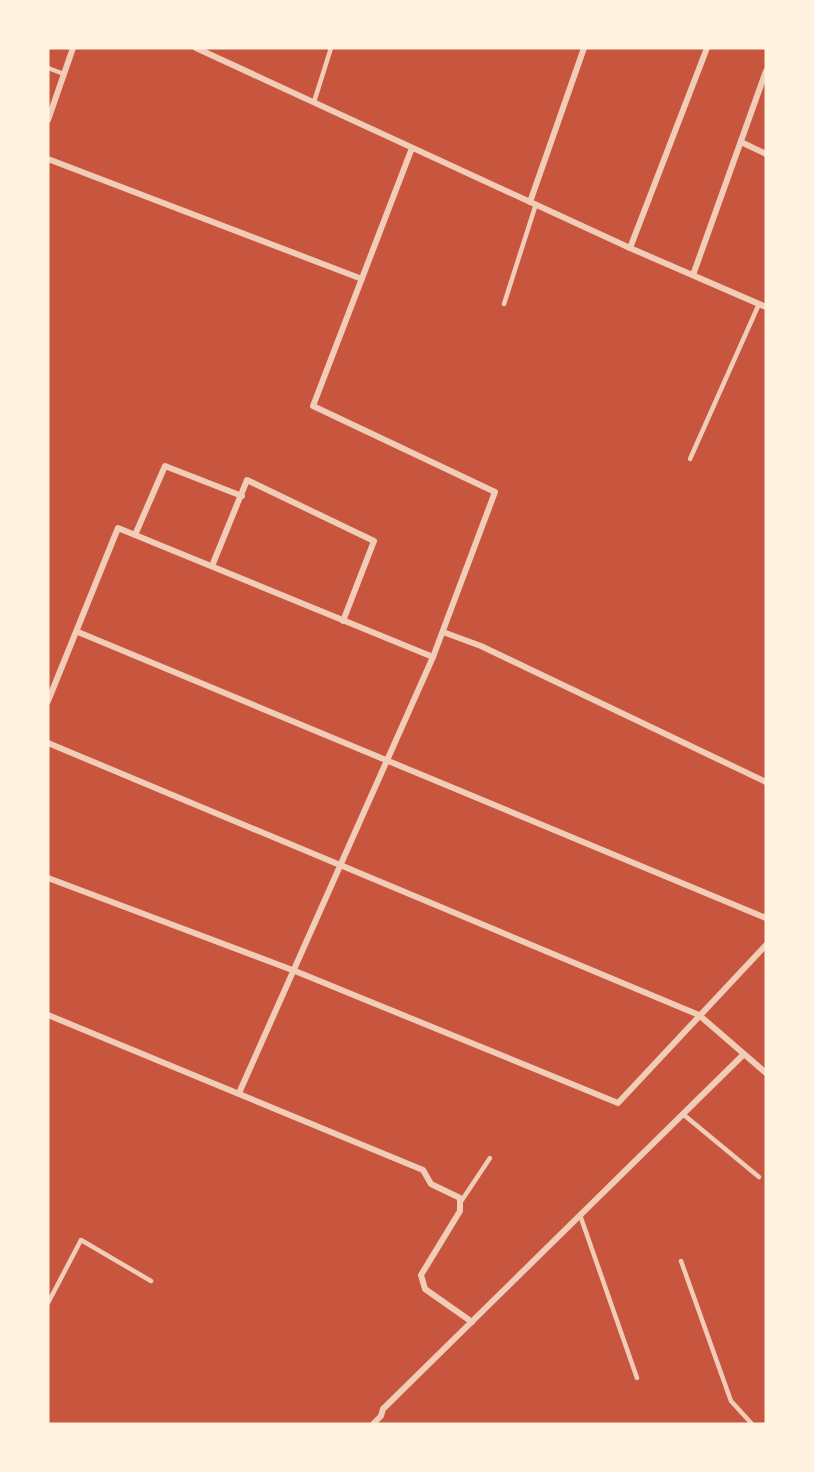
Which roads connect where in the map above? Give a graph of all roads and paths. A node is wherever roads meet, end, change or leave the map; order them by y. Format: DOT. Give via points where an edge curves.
graph roads {
  1 [pos="73,48"];
  2 [pos="196,48"];
  3 [pos="330,48"];
  4 [pos="584,48"];
  5 [pos="707,48"];
  6 [pos="48,68"];
  7 [pos="766,71"];
  8 [pos="64,74"];
  9 [pos="314,102"];
  10 [pos="48,120"];
  11 [pos="741,142"];
  12 [pos="412,148"];
  13 [pos="766,154"];
  14 [pos="48,159"];
  15 [pos="533,203"];
  16 [pos="630,248"];
  17 [pos="693,275"];
  18 [pos="362,279"];
  19 [pos="504,304"];
  20 [pos="759,304"];
  21 [pos="766,307"];
  22 [pos="690,459"];
  23 [pos="242,496"];
  24 [pos="135,535"];
  25 [pos="212,566"];
  26 [pos="343,621"];
  27 [pos="78,632"];
  28 [pos="443,632"];
  29 [pos="434,657"];
  30 [pos="48,701"];
  31 [pos="48,743"];
  32 [pos="388,761"];
  33 [pos="766,782"];
  34 [pos="340,866"];
  35 [pos="48,878"];
  36 [pos="766,918"];
  37 [pos="766,945"];
  38 [pos="295,971"];
  39 [pos="48,1015"];
  40 [pos="699,1015"];
  41 [pos="743,1055"];
  42 [pos="766,1073"];
  43 [pos="239,1093"];
  44 [pos="684,1115"];
  45 [pos="490,1158"];
  46 [pos="759,1177"];
  47 [pos="460,1203"];
  48 [pos="580,1215"];
  49 [pos="681,1261"];
  50 [pos="151,1281"];
  51 [pos="48,1303"];
  52 [pos="472,1322"];
  53 [pos="636,1378"];
  54 [pos="381,1416"];
  55 [pos="373,1424"];
  56 [pos="384,1424"];
  57 [pos="752,1424"];
  1 -- 8 [label="street"];
  2 -- 9 [label="street"];
  3 -- 9 [label="lane"];
  4 -- 15 [label="street"];
  5 -- 16 [label="street"];
  6 -- 8 [label="lane"];
  7 -- 11 [label="street"];
  8 -- 10 [label="street"];
  9 -- 12 [label="street"];
  11 -- 13 [label="street"];
  11 -- 17 [label="street"];
  12 -- 15 [label="street"];
  12 -- 18 [label="street"];
  14 -- 18 [label="street"];
  15 -- 16 [label="street"];
  15 -- 19 [label="lane"];
  16 -- 17 [label="street"];
  17 -- 20 [label="street"];
  18 -- 28 [label="street" via="313,406 495,492"];
  20 -- 21 [label="street"];
  20 -- 22 [label="lane"];
  23 -- 24 [label="street" via="165,466"];
  23 -- 25 [label="street"];
  23 -- 26 [label="street" via="247,480 374,541"];
  24 -- 25 [label="street"];
  24 -- 27 [label="street" via="118,528"];
  25 -- 26 [label="street"];
  26 -- 29 [label="street"];
  27 -- 30 [label="street"];
  27 -- 32 [label="street"];
  28 -- 29 [label="street"];
  28 -- 33 [label="street" via="482,646"];
  29 -- 32 [label="street"];
  31 -- 34 [label="street"];
  32 -- 34 [label="street"];
  32 -- 36 [label="street"];
  34 -- 38 [label="street"];
  34 -- 40 [label="street"];
  35 -- 38 [label="street"];
  37 -- 40 [label="street"];
  38 -- 40 [label="street" via="618,1103"];
  38 -- 43 [label="street"];
  39 -- 43 [label="street"];
  40 -- 41 [label="street"];
  41 -- 42 [label="street"];
  41 -- 44 [label="street"];
  43 -- 47 [label="street" via="423,1170 431,1184 460,1198"];
  44 -- 46 [label="lane"];
  44 -- 48 [label="street"];
  45 -- 47 [label="lane"];
  47 -- 52 [label="street" via="460,1211 421,1275 424,1289"];
  48 -- 52 [label="street"];
  48 -- 53 [label="lane"];
  49 -- 57 [label="lane" via="731,1401"];
  50 -- 51 [label="lane" via="81,1240"];
  52 -- 54 [label="street" via="383,1409"];
  54 -- 55 [label="street"];
  54 -- 56 [label="street"];
}
